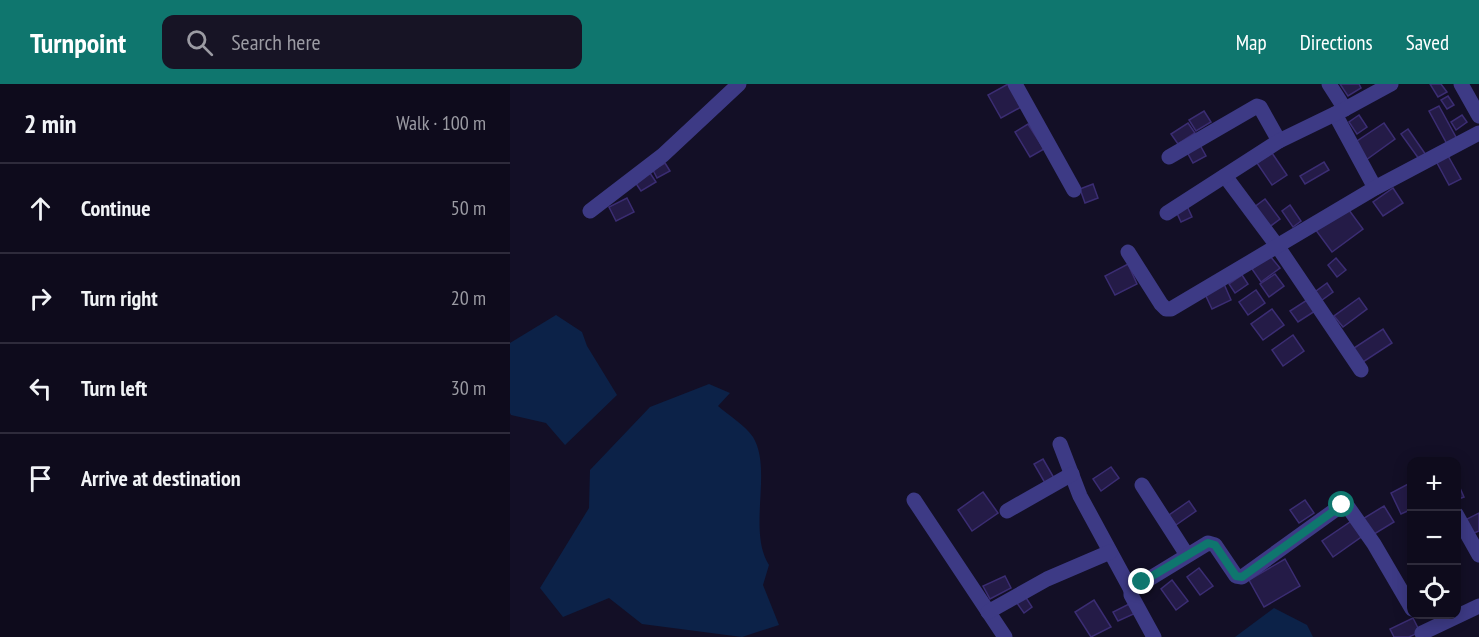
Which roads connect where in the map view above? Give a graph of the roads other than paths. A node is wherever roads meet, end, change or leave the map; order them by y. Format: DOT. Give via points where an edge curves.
graph roads {
  1 [pos="739,84"];
  2 [pos="1014,84"];
  3 [pos="1329,84"];
  4 [pos="1391,84"];
  5 [pos="1461,84"];
  6 [pos="1340,112"];
  7 [pos="1479,116"];
  8 [pos="1479,133"];
  9 [pos="1279,141"];
  10 [pos="1168,157"];
  11 [pos="1226,176"];
  12 [pos="1376,188"];
  13 [pos="1074,190"];
  14 [pos="590,211"];
  15 [pos="1167,213"];
  16 [pos="1278,247"];
  17 [pos="1128,252"];
  18 [pos="1361,370"];
  19 [pos="1060,444"];
  20 [pos="1072,474"];
  21 [pos="1142,485"];
  22 [pos="914,500"];
  23 [pos="1007,512"];
  24 [pos="1461,522"];
  25 [pos="1110,552"];
  26 [pos="1187,555"];
  27 [pos="1479,555"];
  28 [pos="1131,591"];
  29 [pos="1407,600"];
  30 [pos="1479,606"];
  31 [pos="988,612"];
  32 [pos="1416,619"];
  33 [pos="1423,635"];
  34 [pos="1005,637"];
  35 [pos="1154,637"];
  1 -- 14 [label="street" via="689,132"];
  2 -- 13 [label="street"];
  3 -- 6 [label="street"];
  4 -- 6 [label="street"];
  5 -- 7 [label="street"];
  6 -- 9 [label="street"];
  6 -- 12 [label="street"];
  8 -- 12 [label="street"];
  9 -- 10 [label="street" via="1257,106"];
  9 -- 11 [label="street"];
  11 -- 15 [label="street"];
  11 -- 16 [label="street"];
  12 -- 16 [label="street"];
  16 -- 17 [label="street" via="1166,309"];
  16 -- 18 [label="street"];
  19 -- 20 [label="street"];
  20 -- 23 [label="street"];
  20 -- 25 [label="street"];
  21 -- 26 [label="street"];
  22 -- 31 [label="street"];
  24 -- 27 [label="street"];
  25 -- 28 [label="street"];
  25 -- 31 [label="street" via="1047,579"];
  26 -- 28 [label="street"];
  26 -- 29 [label="street" via="1212,543 1236,576 1242,577 1345,505 1374,544"];
  28 -- 35 [label="street"];
  30 -- 33 [label="street"];
  31 -- 34 [label="street"];
  32 -- 33 [label="street"];
}
